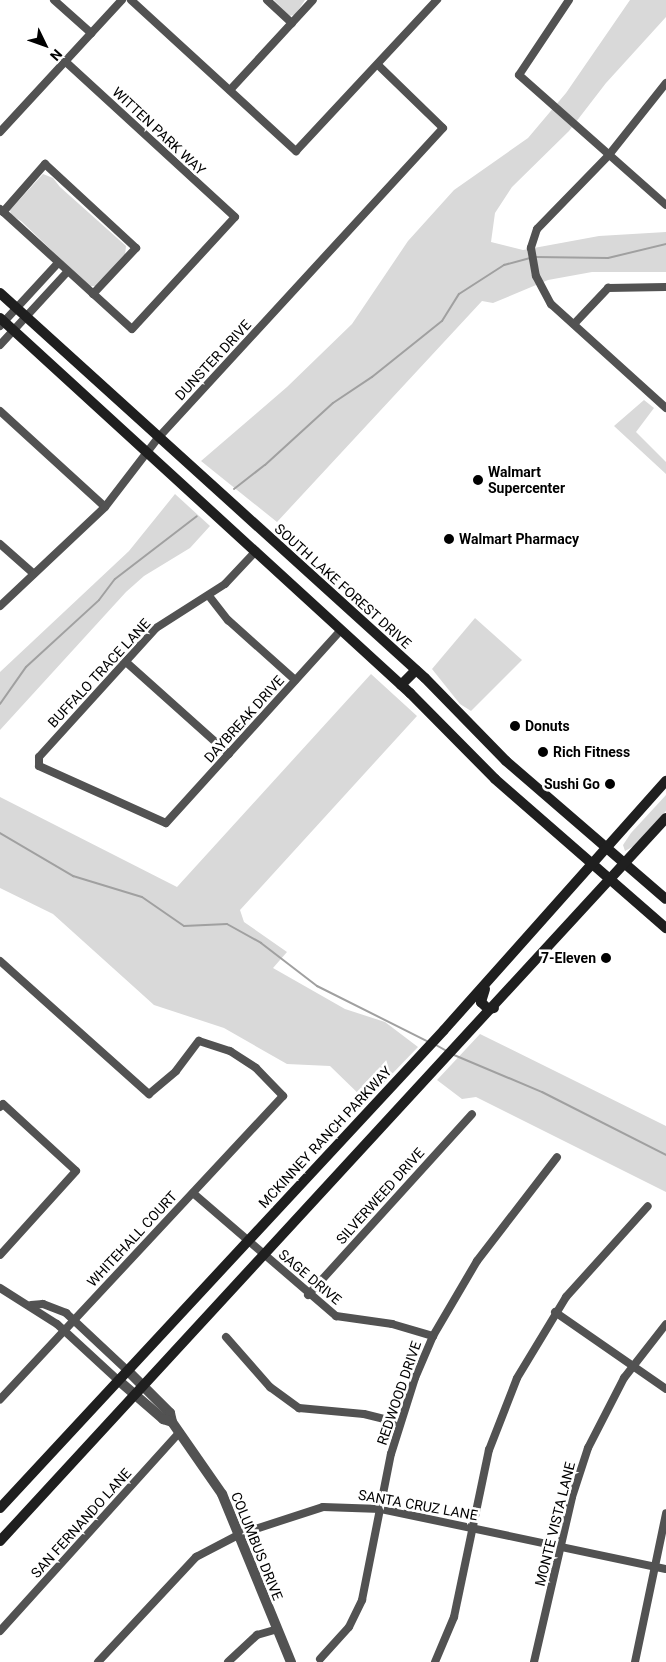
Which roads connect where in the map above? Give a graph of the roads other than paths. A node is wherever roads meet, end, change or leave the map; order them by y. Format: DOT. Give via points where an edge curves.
graph roads {
  1 [pos="54,0"];
  2 [pos="122,0"];
  3 [pos="131,0"];
  4 [pos="267,0"];
  5 [pos="313,0"];
  6 [pos="437,0"];
  7 [pos="569,0"];
  8 [pos="292,23"];
  9 [pos="91,33"];
  10 [pos="66,62"];
  11 [pos="378,65"];
  12 [pos="666,83"];
  13 [pos="230,90"];
  14 [pos="0,132"];
  15 [pos="609,155"];
  16 [pos="666,205"];
  17 [pos="2,210"];
  18 [pos="58,263"];
  19 [pos="68,271"];
  20 [pos="666,287"];
  21 [pos="0,294"];
  22 [pos="93,294"];
  23 [pos="16,308"];
  24 [pos="26,318"];
  25 [pos="1,322"];
  26 [pos="574,324"];
  27 [pos="14,331"];
  28 [pos="0,345"];
  29 [pos="666,408"];
  30 [pos="0,410"];
  31 [pos="158,438"];
  32 [pos="146,451"];
  33 [pos="105,507"];
  34 [pos="268,537"];
  35 [pos="0,544"];
  36 [pos="256,550"];
  37 [pos="34,574"];
  38 [pos="209,596"];
  39 [pos="0,606"];
  40 [pos="340,630"];
  41 [pos="126,662"];
  42 [pos="416,670"];
  43 [pos="295,680"];
  44 [pos="401,685"];
  45 [pos="229,754"];
  46 [pos="666,781"];
  47 [pos="666,818"];
  48 [pos="166,823"];
  49 [pos="605,846"];
  50 [pos="591,863"];
  51 [pos="624,863"];
  52 [pos="610,879"];
  53 [pos="666,899"];
  54 [pos="666,928"];
  55 [pos="0,961"];
  56 [pos="500,968"];
  57 [pos="494,1008"];
  58 [pos="2,1105"];
  59 [pos="472,1114"];
  60 [pos="557,1157"];
  61 [pos="193,1193"];
  62 [pos="648,1206"];
  63 [pos="248,1239"];
  64 [pos="0,1255"];
  65 [pos="264,1255"];
  66 [pos="0,1288"];
  67 [pos="308,1295"];
  68 [pos="31,1305"];
  69 [pos="555,1312"];
  70 [pos="75,1320"];
  71 [pos="666,1324"];
  72 [pos="65,1330"];
  73 [pos="433,1336"];
  74 [pos="226,1337"];
  75 [pos="633,1366"];
  76 [pos="127,1370"];
  77 [pos="118,1380"];
  78 [pos="143,1386"];
  79 [pos="666,1389"];
  80 [pos="136,1394"];
  81 [pos="0,1400"];
  82 [pos="172,1422"];
  83 [pos="399,1423"];
  84 [pos="180,1432"];
  85 [pos="0,1508"];
  86 [pos="381,1509"];
  87 [pos="666,1514"];
  88 [pos="474,1527"];
  89 [pos="240,1534"];
  90 [pos="0,1541"];
  91 [pos="561,1549"];
  92 [pos="654,1566"];
  93 [pos="666,1569"];
  94 [pos="275,1630"];
  95 [pos="0,1632"];
  96 [pos="320,1659"];
  97 [pos="98,1662"];
  98 [pos="228,1662"];
  99 [pos="291,1662"];
  100 [pos="434,1662"];
  101 [pos="534,1662"];
  102 [pos="634,1662"];
  1 -- 9 [label="street"];
  2 -- 9 [label="street"];
  3 -- 13 [label="street"];
  4 -- 8 [label="street"];
  5 -- 8 [label="street"];
  6 -- 11 [label="street"];
  7 -- 15 [label="street" via="519,75"];
  8 -- 13 [label="street"];
  9 -- 10 [label="street"];
  10 -- 14 [label="street"];
  10 -- 22 [label="street, WITTEN PARK WAY" via="235,217 132,329"];
  11 -- 13 [label="street" via="296,151"];
  11 -- 31 [label="street, DUNSTER DRIVE" via="443,128"];
  12 -- 15 [label="street"];
  15 -- 16 [label="street"];
  15 -- 26 [label="street" via="537,229 531,248 536,276 546,297"];
  17 -- 18 [label="street"];
  17 -- 22 [label="street" via="45,164 136,248"];
  18 -- 19 [label="street"];
  18 -- 23 [label="street"];
  19 -- 22 [label="street"];
  19 -- 24 [label="street"];
  20 -- 26 [label="street" via="608,288"];
  21 -- 23 [label="main road, SOUTH LAKE FOREST DRIVE"];
  23 -- 24 [label="main road, SOUTH LAKE FOREST DRIVE"];
  23 -- 25 [label="street"];
  24 -- 27 [label="street"];
  24 -- 31 [label="main road, SOUTH LAKE FOREST DRIVE"];
  25 -- 27 [label="main road"];
  26 -- 29 [label="street"];
  27 -- 28 [label="street"];
  27 -- 32 [label="main road"];
  30 -- 33 [label="street"];
  31 -- 32 [label="street, DUNSTER DRIVE"];
  31 -- 34 [label="main road, SOUTH LAKE FOREST DRIVE"];
  32 -- 33 [label="street, DUNSTER DRIVE"];
  32 -- 36 [label="main road"];
  33 -- 37 [label="street, DUNSTER DRIVE"];
  34 -- 36 [label="main road"];
  34 -- 42 [label="main road, SOUTH LAKE FOREST DRIVE"];
  35 -- 37 [label="street"];
  36 -- 38 [label="street, BUFFALO TRACE LANE" via="225,584"];
  36 -- 40 [label="main road"];
  37 -- 39 [label="street, DUNSTER DRIVE"];
  38 -- 41 [label="street, BUFFALO TRACE LANE" via="168,618"];
  38 -- 43 [label="street" via="228,620"];
  40 -- 43 [label="street, DAYBREAK DRIVE"];
  40 -- 44 [label="main road"];
  41 -- 45 [label="street"];
  41 -- 48 [label="street, BUFFALO TRACE LANE" via="38,757 38,763"];
  42 -- 44 [label="main road"];
  42 -- 49 [label="main road, SOUTH LAKE FOREST DRIVE" via="506,761"];
  43 -- 45 [label="street, DAYBREAK DRIVE"];
  44 -- 50 [label="main road" via="495,779"];
  45 -- 48 [label="street, DAYBREAK DRIVE"];
  46 -- 49 [label="main road, MCKINNEY RANCH PARKWAY"];
  47 -- 51 [label="main road"];
  49 -- 50 [label="main road, MCKINNEY RANCH PARKWAY"];
  49 -- 51 [label="main road, SOUTH LAKE FOREST DRIVE"];
  50 -- 52 [label="main road"];
  50 -- 56 [label="main road, MCKINNEY RANCH PARKWAY"];
  51 -- 52 [label="main road"];
  51 -- 53 [label="main road, SOUTH LAKE FOREST DRIVE"];
  52 -- 54 [label="main road"];
  52 -- 57 [label="main road"];
  55 -- 61 [label="street, WHITEHALL COURT" via="149,1094 176,1071 199,1041 230,1051 256,1068 283,1096"];
  56 -- 57 [label="main road" via="480,998 485,1008"];
  56 -- 63 [label="main road, MCKINNEY RANCH PARKWAY"];
  57 -- 65 [label="main road"];
  58 -- 64 [label="street" via="76,1171"];
  59 -- 67 [label="street, SILVERWEED DRIVE"];
  60 -- 73 [label="street, REDWOOD DRIVE" via="477,1260"];
  61 -- 63 [label="street, SAGE DRIVE"];
  61 -- 70 [label="street, WHITEHALL COURT"];
  62 -- 69 [label="street" via="590,1268"];
  63 -- 65 [label="street, SAGE DRIVE"];
  63 -- 76 [label="main road, MCKINNEY RANCH PARKWAY"];
  65 -- 67 [label="street, SAGE DRIVE"];
  65 -- 78 [label="main road"];
  66 -- 68 [label="street, COLUMBUS DRIVE"];
  67 -- 73 [label="street, SAGE DRIVE" via="336,1316 392,1324"];
  68 -- 70 [label="street, COLUMBUS DRIVE" via="43,1304"];
  68 -- 72 [label="street, COLUMBUS DRIVE"];
  69 -- 75 [label="street"];
  69 -- 88 [label="street" via="517,1378 496,1430"];
  70 -- 72 [label="street, WHITEHALL COURT"];
  70 -- 76 [label="street, COLUMBUS DRIVE"];
  71 -- 75 [label="street, MONTE VISTA LANE"];
  72 -- 77 [label="street, COLUMBUS DRIVE"];
  72 -- 81 [label="street, WHITEHALL COURT"];
  73 -- 83 [label="street, REDWOOD DRIVE"];
  74 -- 83 [label="street" via="270,1388 299,1408 369,1415"];
  75 -- 79 [label="street"];
  75 -- 91 [label="street, MONTE VISTA LANE" via="604,1412 588,1448 572,1497"];
  76 -- 77 [label="main road, MCKINNEY RANCH PARKWAY"];
  76 -- 78 [label="street, COLUMBUS DRIVE"];
  77 -- 80 [label="street, COLUMBUS DRIVE"];
  77 -- 85 [label="main road, MCKINNEY RANCH PARKWAY"];
  78 -- 80 [label="main road"];
  78 -- 82 [label="street, COLUMBUS DRIVE" via="170,1413"];
  80 -- 82 [label="street, COLUMBUS DRIVE" via="163,1419"];
  80 -- 90 [label="main road"];
  82 -- 84 [label="street, COLUMBUS DRIVE"];
  83 -- 86 [label="street, REDWOOD DRIVE"];
  84 -- 89 [label="street, COLUMBUS DRIVE" via="219,1489"];
  84 -- 95 [label="street, SAN FERNANDO LANE"];
  86 -- 88 [label="street, SANTA CRUZ LANE"];
  86 -- 89 [label="street, SANTA CRUZ LANE" via="323,1507"];
  86 -- 96 [label="street, REDWOOD DRIVE" via="359,1609 338,1641"];
  87 -- 92 [label="street"];
  88 -- 91 [label="street, SANTA CRUZ LANE"];
  88 -- 100 [label="street" via="454,1617"];
  89 -- 94 [label="street, COLUMBUS DRIVE"];
  89 -- 97 [label="street, SANTA CRUZ LANE" via="189,1563"];
  91 -- 92 [label="street, SANTA CRUZ LANE"];
  91 -- 101 [label="street, MONTE VISTA LANE"];
  92 -- 93 [label="street, SANTA CRUZ LANE"];
  92 -- 102 [label="street"];
  94 -- 98 [label="street" via="252,1638"];
  94 -- 99 [label="street, COLUMBUS DRIVE"];
}
